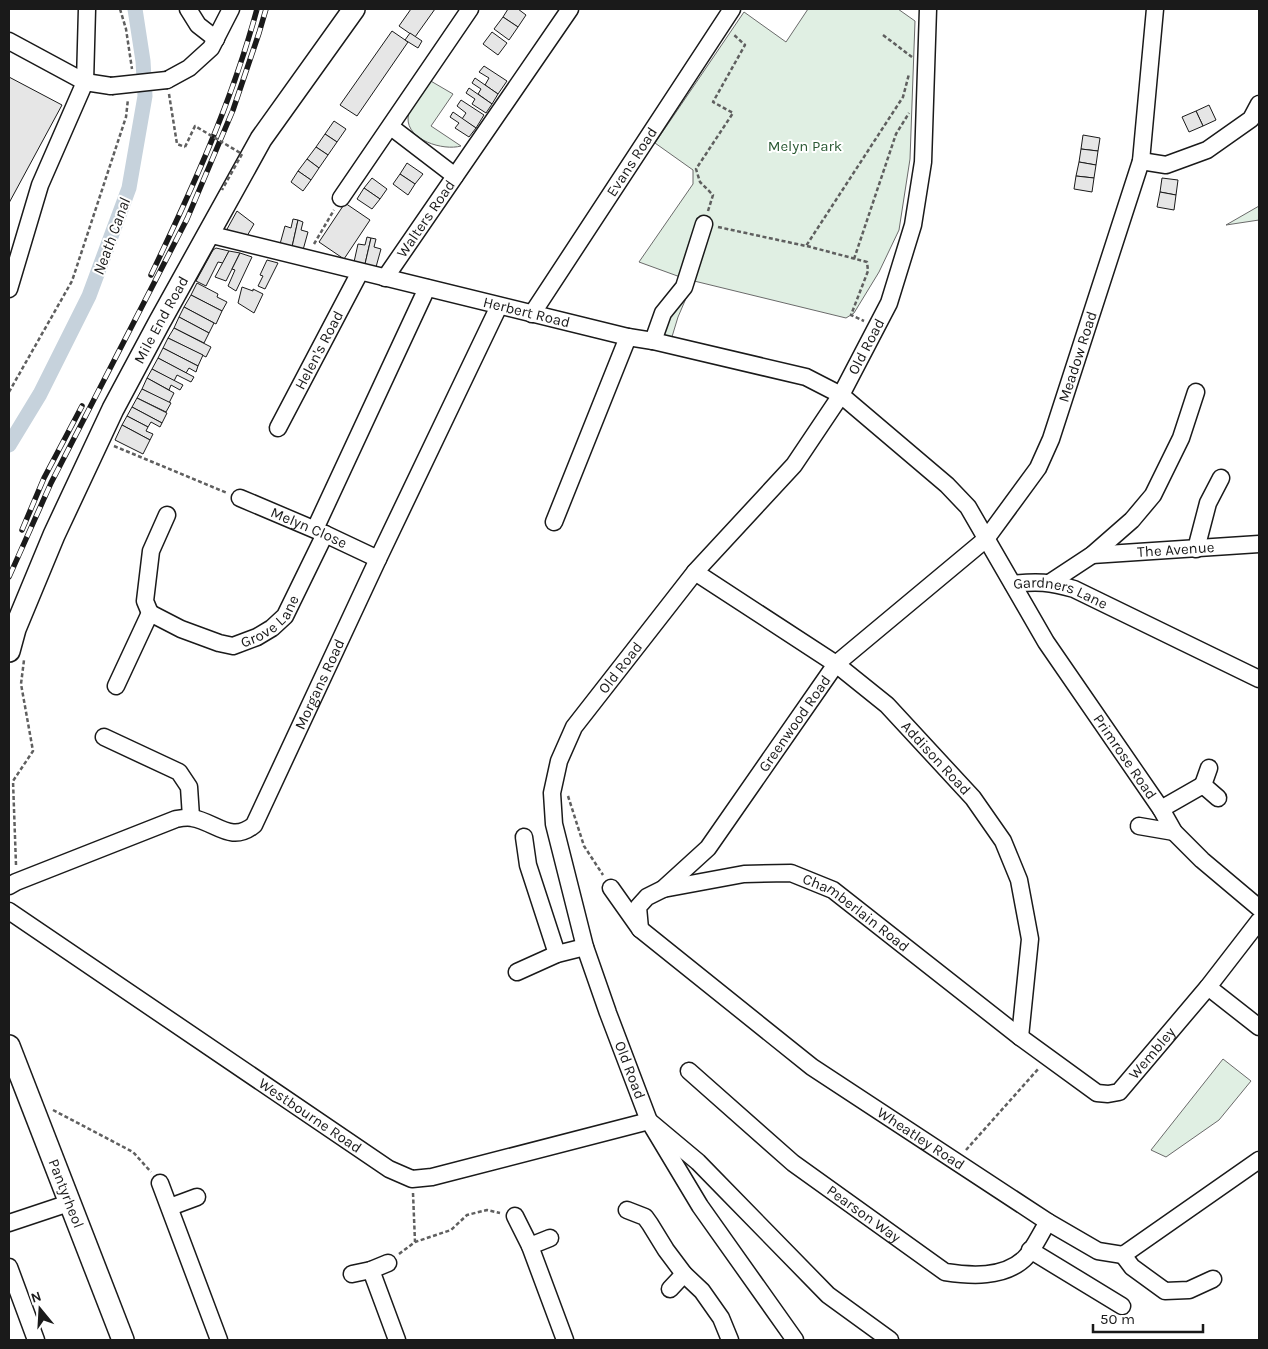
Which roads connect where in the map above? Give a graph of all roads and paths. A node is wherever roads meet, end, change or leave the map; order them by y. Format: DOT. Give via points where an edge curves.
graph roads {
  1 [pos="87,9"];
  2 [pos="120,9"];
  3 [pos="188,9"];
  4 [pos="231,9"];
  5 [pos="354,9"];
  6 [pos="470,9"];
  7 [pos="570,9"];
  8 [pos="732,9"];
  9 [pos="928,9"];
  10 [pos="1155,9"];
  11 [pos="730,32"];
  12 [pos="883,35"];
  13 [pos="216,39"];
  14 [pos="9,41"];
  15 [pos="914,59"];
  16 [pos="911,68"];
  17 [pos="132,72"];
  18 [pos="168,80"];
  19 [pos="85,82"];
  20 [pos="129,91"];
  21 [pos="1259,104"];
  22 [pos="912,110"];
  23 [pos="391,126"];
  24 [pos="1141,161"];
  25 [pos="455,176"];
  26 [pos="222,190"];
  27 [pos="341,198"];
  28 [pos="704,224"];
  29 [pos="208,234"];
  30 [pos="806,246"];
  31 [pos="305,258"];
  32 [pos="854,259"];
  33 [pos="360,272"];
  34 [pos="385,278"];
  35 [pos="427,288"];
  36 [pos="9,289"];
  37 [pos="499,306"];
  38 [pos="532,314"];
  39 [pos="876,326"];
  40 [pos="628,337"];
  41 [pos="653,341"];
  42 [pos="9,392"];
  43 [pos="1196,392"];
  44 [pos="841,395"];
  45 [pos="278,428"];
  46 [pos="99,439"];
  47 [pos="1218,483"];
  48 [pos="240,498"];
  49 [pos="166,515"];
  50 [pos="554,522"];
  51 [pos="320,531"];
  52 [pos="986,539"];
  53 [pos="1259,544"];
  54 [pos="1196,548"];
  55 [pos="1092,555"];
  56 [pos="378,559"];
  57 [pos="695,572"];
  58 [pos="1051,582"];
  59 [pos="1013,584"];
  60 [pos="150,613"];
  61 [pos="17,655"];
  62 [pos="836,664"];
  63 [pos="1259,679"];
  64 [pos="116,686"];
  65 [pos="104,737"];
  66 [pos="1208,768"];
  67 [pos="1202,785"];
  68 [pos="566,788"];
  69 [pos="1218,798"];
  70 [pos="1161,809"];
  71 [pos="191,817"];
  72 [pos="1138,826"];
  73 [pos="1174,832"];
  74 [pos="524,837"];
  75 [pos="13,884"];
  76 [pos="611,888"];
  77 [pos="663,889"];
  78 [pos="1259,908"];
  79 [pos="9,911"];
  80 [pos="1259,921"];
  81 [pos="640,929"];
  82 [pos="586,947"];
  83 [pos="557,954"];
  84 [pos="517,972"];
  85 [pos="1211,983"];
  86 [pos="1259,1016"];
  87 [pos="1259,1027"];
  88 [pos="1020,1037"];
  89 [pos="9,1046"];
  90 [pos="1048,1058"];
  91 [pos="689,1070"];
  92 [pos="51,1108"];
  93 [pos="649,1121"];
  94 [pos="1259,1160"];
  95 [pos="955,1162"];
  96 [pos="412,1179"];
  97 [pos="160,1183"];
  98 [pos="197,1196"];
  99 [pos="69,1203"];
  100 [pos="170,1207"];
  101 [pos="627,1210"];
  102 [pos="515,1216"];
  103 [pos="1048,1222"];
  104 [pos="9,1223"];
  105 [pos="550,1238"];
  106 [pos="415,1242"];
  107 [pos="530,1246"];
  108 [pos="1030,1250"];
  109 [pos="1123,1255"];
  110 [pos="388,1263"];
  111 [pos="9,1267"];
  112 [pos="371,1270"];
  113 [pos="352,1274"];
  114 [pos="684,1274"];
  115 [pos="1213,1279"];
  116 [pos="670,1289"];
  117 [pos="1122,1306"];
  118 [pos="36,1340"];
  119 [pos="123,1340"];
  120 [pos="219,1340"];
  121 [pos="397,1340"];
  122 [pos="565,1340"];
  123 [pos="730,1340"];
  124 [pos="795,1340"];
  125 [pos="890,1340"];
  1 -- 19 [label="street"];
  2 -- 17 [label="path"];
  3 -- 13 [label="street" via="198,25"];
  4 -- 13 [label="street"];
  5 -- 29 [label="main road, Mile End Road" via="261,139"];
  6 -- 23 [label="street"];
  7 -- 25 [label="street"];
  8 -- 38 [label="street, Evans Road"];
  9 -- 39 [label="street, Old Road" via="923,162 919,189 913,225 889,303"];
  10 -- 24 [label="street, Meadow Road"];
  11 -- 28 [label="path" via="745,45 713,102 732,113 696,169 700,182 712,195"];
  12 -- 15 [label="path"];
  13 -- 18 [label="street" via="189,68"];
  14 -- 19 [label="street"];
  16 -- 30 [label="path" via="903,97"];
  18 -- 19 [label="street, bridge" via="111,86"];
  18 -- 26 [label="path, bridge" via="176,144 185,147 194,126 242,154"];
  19 -- 36 [label="street" via="40,185"];
  20 -- 42 [label="path" via="126,117 72,281"];
  21 -- 24 [label="street" via="1250,119 1207,150 1166,165"];
  22 -- 32 [label="path" via="896,134"];
  23 -- 25 [label="street, Walters Road"];
  23 -- 27 [label="street"];
  24 -- 52 [label="street, Meadow Road" via="1051,440 1038,468"];
  25 -- 34 [label="street, Walters Road"];
  27 -- 31 [label="path"];
  28 -- 30 [label="path"];
  28 -- 41 [label="street" via="684,287 663,314"];
  29 -- 31 [label="street, Herbert Road"];
  29 -- 46 [label="main road, Mile End Road"];
  30 -- 32 [label="path"];
  31 -- 33 [label="street, Herbert Road"];
  32 -- 39 [label="path" via="867,262 868,271 851,315"];
  33 -- 34 [label="street, Herbert Road"];
  33 -- 45 [label="street, Helen's Road"];
  34 -- 35 [label="street, Herbert Road"];
  35 -- 37 [label="street, Herbert Road"];
  35 -- 51 [label="street, Grove Lane"];
  37 -- 38 [label="street, Herbert Road"];
  37 -- 56 [label="street, Morgans Road"];
  38 -- 40 [label="street, Herbert Road"];
  39 -- 44 [label="street, Old Road"];
  40 -- 41 [label="street, Herbert Road"];
  40 -- 50 [label="street"];
  41 -- 44 [label="street, Herbert Road" via="806,377"];
  43 -- 55 [label="street" via="1181,438 1153,495 1132,520"];
  44 -- 52 [label="street, Gardners Lane" via="947,485 968,507"];
  44 -- 57 [label="street, Old Road" via="794,465"];
  46 -- 48 [label="path"];
  46 -- 61 [label="main road, Mile End Road" via="54,534 15,629"];
  47 -- 54 [label="street" via="1208,503"];
  48 -- 51 [label="street, Melyn Close"];
  49 -- 60 [label="street" via="151,551 145,601"];
  51 -- 56 [label="street, Melyn Close"];
  51 -- 60 [label="street, Grove Lane" via="285,616 257,638 234,646 219,643"];
  52 -- 59 [label="street, Gardners Lane"];
  52 -- 62 [label="street, Greenwood Road"];
  53 -- 54 [label="street, The Avenue"];
  54 -- 55 [label="street, The Avenue"];
  55 -- 58 [label="street"];
  56 -- 71 [label="street, Morgans Road" via="254,825 236,834"];
  57 -- 62 [label="street, Addison Road"];
  57 -- 82 [label="street, Old Road" via="574,727 559,761 552,793 554,824"];
  58 -- 59 [label="street, Gardners Lane"];
  58 -- 63 [label="street, Gardners Lane" via="1074,589"];
  59 -- 70 [label="street, Primrose Road" via="1046,642"];
  60 -- 64 [label="street"];
  61 -- 75 [label="path" via="33,750 14,781"];
  62 -- 77 [label="street, Greenwood Road" via="708,848"];
  62 -- 88 [label="street, Addison Road" via="887,704 972,798 1003,841 1019,880 1030,940"];
  65 -- 71 [label="street" via="179,772 189,787"];
  66 -- 67 [label="street"];
  67 -- 69 [label="street"];
  67 -- 70 [label="street"];
  68 -- 76 [label="path" via="584,846"];
  70 -- 73 [label="street, Primrose Road"];
  71 -- 75 [label="street" via="176,819"];
  72 -- 73 [label="street"];
  73 -- 78 [label="street, Primrose Road"];
  74 -- 83 [label="street" via="528,865"];
  76 -- 81 [label="street, Wheatley Road"];
  77 -- 81 [label="street, Greenwood Road" via="647,897 638,907"];
  77 -- 88 [label="street, Chamberlain Road" via="744,874 791,872 833,890"];
  79 -- 96 [label="street, Westbourne Road" via="389,1169"];
  80 -- 85 [label="street, Wembley"];
  81 -- 95 [label="street, Wheatley Road" via="812,1067"];
  82 -- 83 [label="street"];
  82 -- 93 [label="street, Old Road"];
  83 -- 84 [label="street"];
  85 -- 86 [label="street"];
  85 -- 87 [label="street"];
  85 -- 90 [label="street, Wembley" via="1120,1092 1097,1094"];
  88 -- 90 [label="street, Wembley"];
  89 -- 99 [label="main road, Pantyrheol"];
  90 -- 95 [label="path"];
  91 -- 108 [label="street, Pearson Way" via="793,1162 945,1272 970,1276 1006,1271 1025,1258"];
  92 -- 97 [label="path" via="133,1152"];
  93 -- 96 [label="street" via="432,1177"];
  93 -- 124 [label="street, Old Road" via="700,1206"];
  93 -- 125 [label="street" via="698,1162 828,1294"];
  94 -- 109 [label="street"];
  95 -- 103 [label="street, Wheatley Road"];
  96 -- 106 [label="path"];
  97 -- 100 [label="street"];
  98 -- 100 [label="street"];
  99 -- 104 [label="street"];
  99 -- 119 [label="main road, Pantyrheol"];
  100 -- 120 [label="street"];
  101 -- 114 [label="street" via="644,1217"];
  102 -- 106 [label="path" via="487,1210 467,1215 451,1230"];
  102 -- 107 [label="street"];
  103 -- 108 [label="street, Pearson Way"];
  103 -- 109 [label="street, Wheatley Road" via="1098,1251"];
  105 -- 107 [label="street"];
  106 -- 110 [label="path"];
  107 -- 122 [label="street"];
  108 -- 117 [label="street"];
  109 -- 115 [label="street" via="1132,1268 1165,1291 1189,1290"];
  110 -- 112 [label="street"];
  111 -- 118 [label="street"];
  112 -- 113 [label="street"];
  112 -- 121 [label="street"];
  114 -- 116 [label="street"];
  114 -- 123 [label="street" via="702,1291 721,1318"];
}
